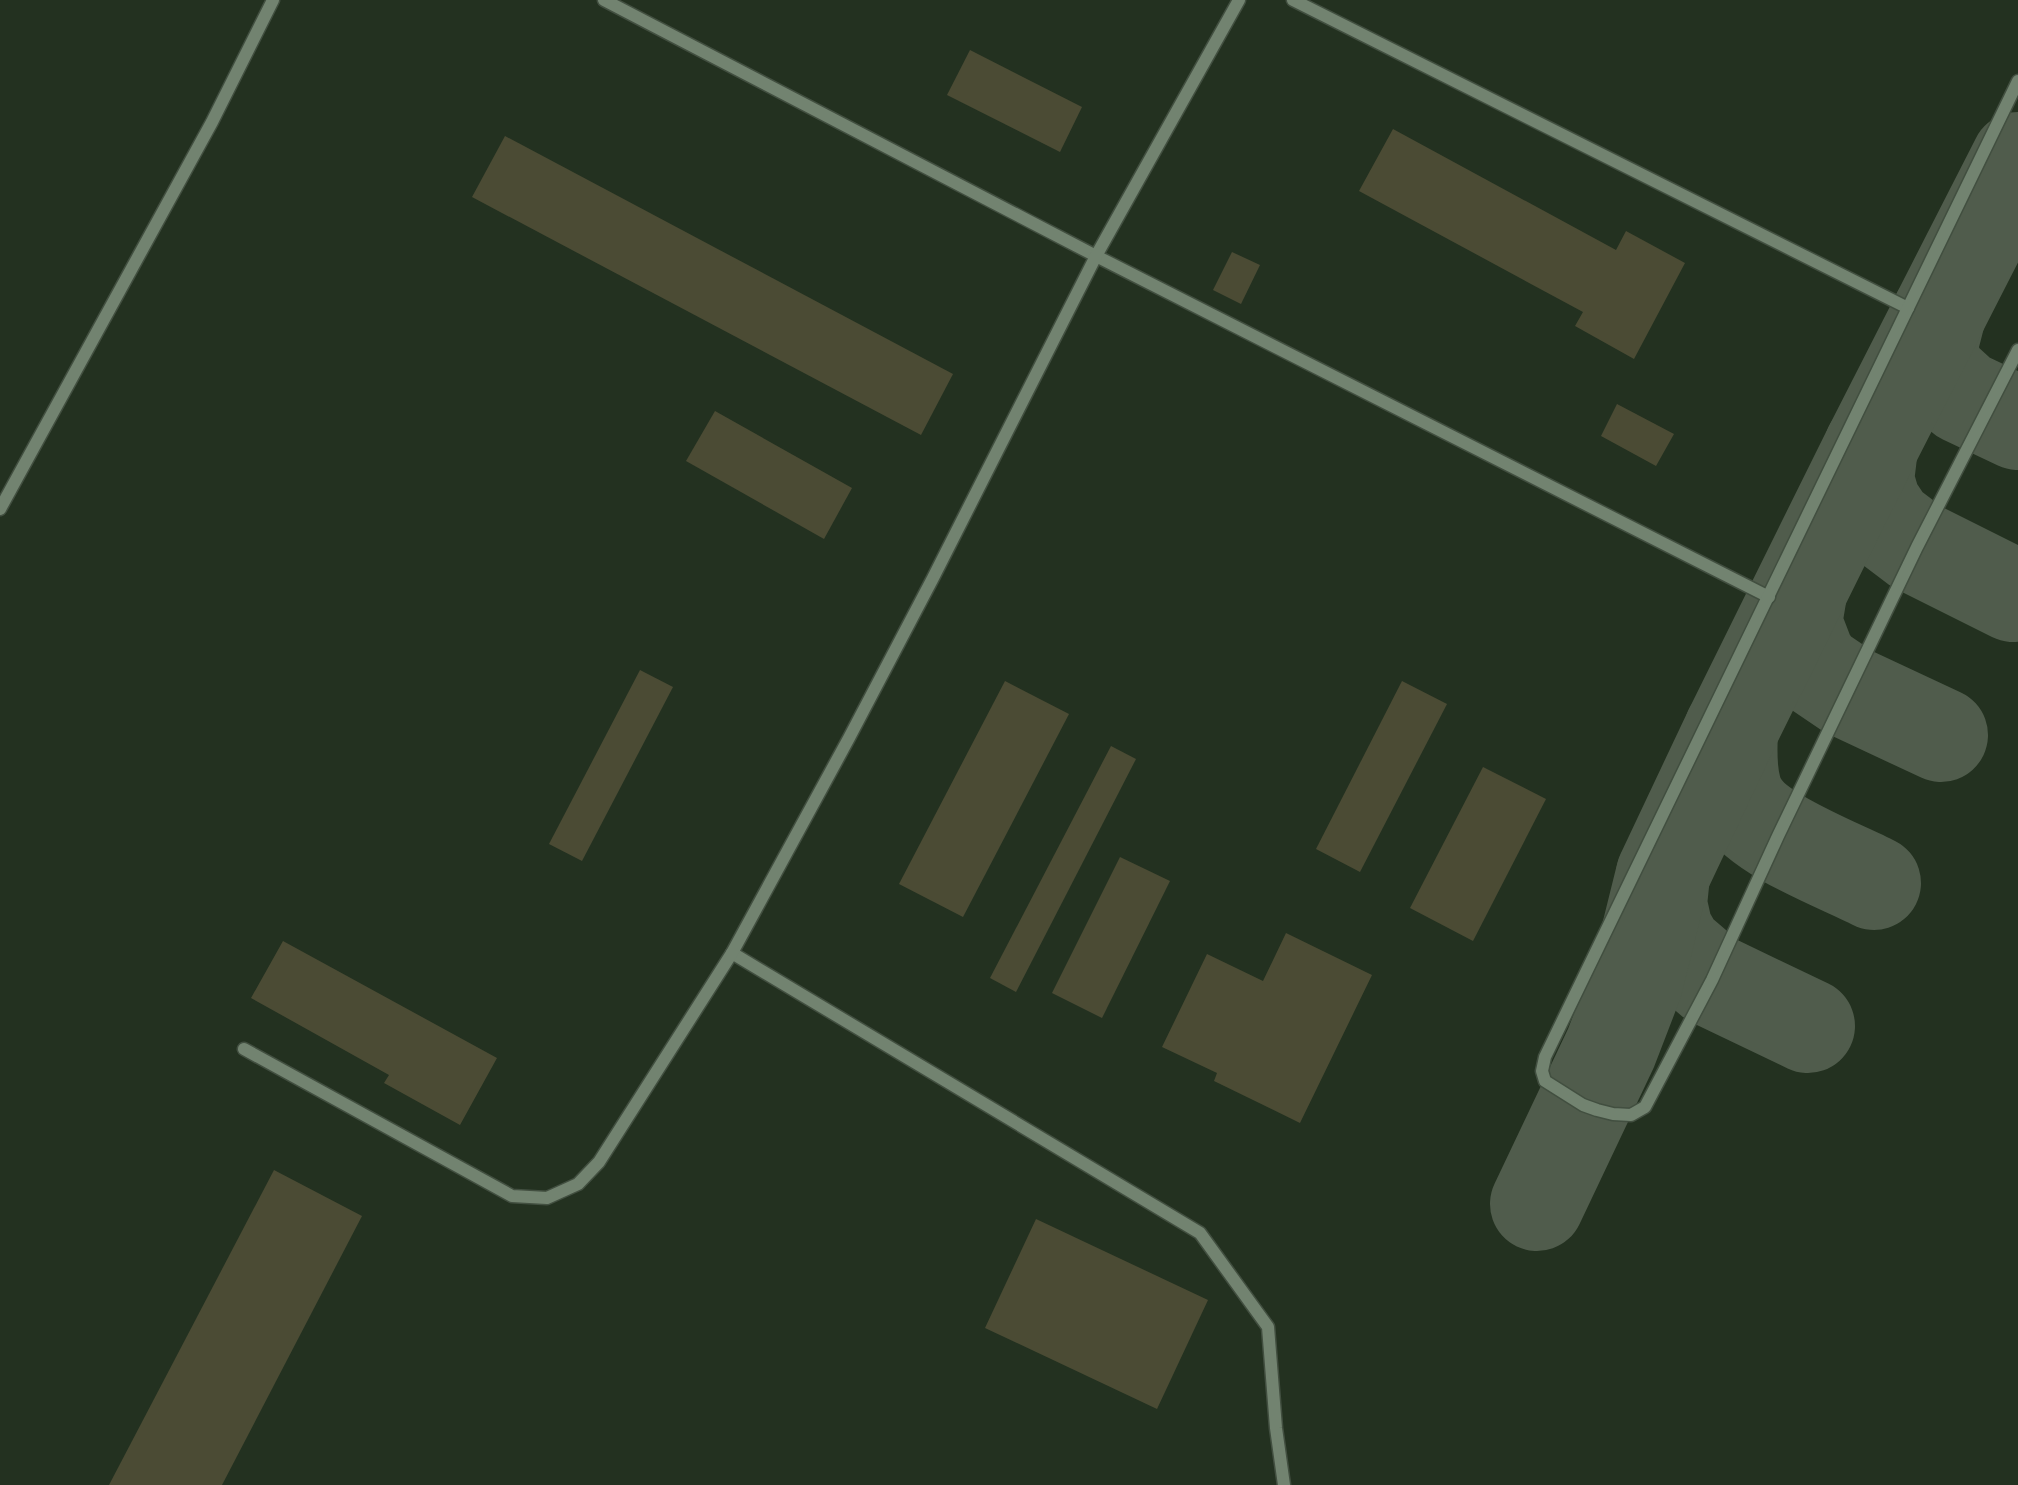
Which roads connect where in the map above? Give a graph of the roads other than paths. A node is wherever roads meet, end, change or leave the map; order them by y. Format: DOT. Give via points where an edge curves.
graph roads {
  1 [pos="273,0"];
  2 [pos="604,0"];
  3 [pos="1238,0"];
  4 [pos="1293,0"];
  5 [pos="2018,81"];
  6 [pos="1096,256"];
  7 [pos="1908,308"];
  8 [pos="2018,350"];
  9 [pos="0,509"];
  10 [pos="1769,597"];
  11 [pos="732,953"];
  12 [pos="244,1049"];
  13 [pos="1284,1485"];
  1 -- 9 [label="lane" via="212,122"];
  2 -- 6 [label="lane"];
  3 -- 6 [label="lane"];
  4 -- 7 [label="lane"];
  5 -- 7 [label="lane"];
  6 -- 10 [label="lane"];
  6 -- 11 [label="lane" via="894,654"];
  7 -- 10 [label="lane"];
  8 -- 10 [label="lane" via="1917,547 1712,980 1645,1107 1632,1115 1613,1114 1583,1105 1545,1081 1542,1071 1545,1057"];
  11 -- 12 [label="lane" via="599,1162 578,1184 546,1198 512,1196"];
  11 -- 13 [label="lane" via="1200,1233 1268,1327"];
}
